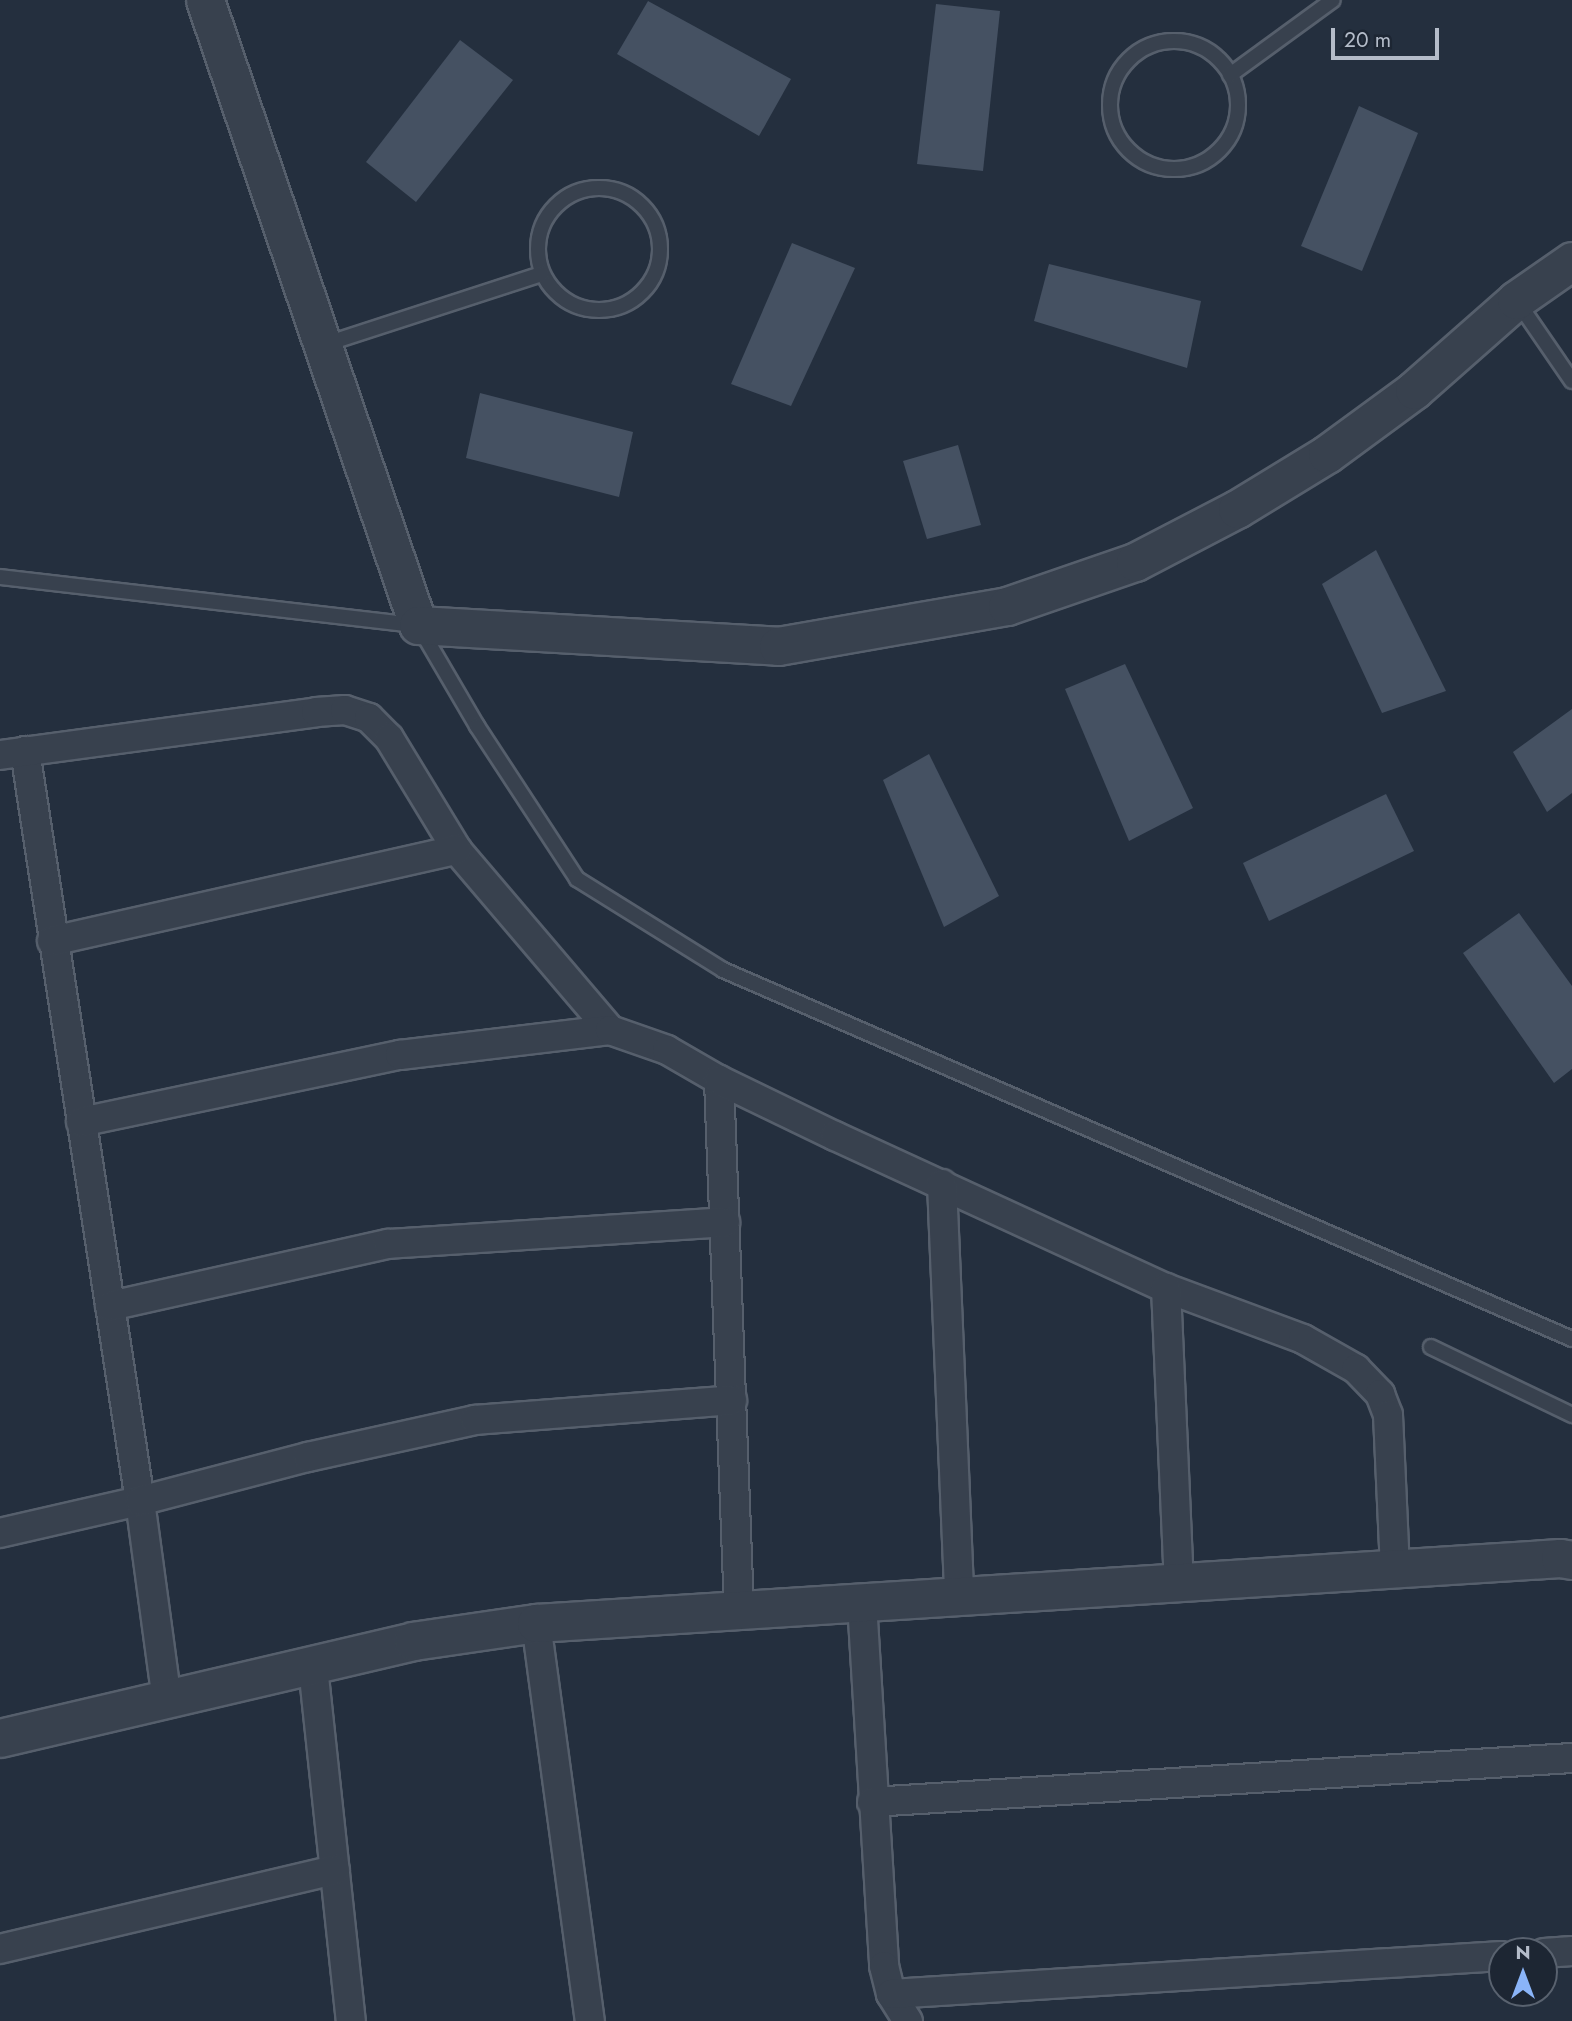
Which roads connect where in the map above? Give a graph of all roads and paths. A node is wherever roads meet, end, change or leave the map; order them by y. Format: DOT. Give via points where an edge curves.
graph roads {
  1 [pos="205,0"];
  2 [pos="1333,0"];
  3 [pos="1230,75"];
  4 [pos="1572,261"];
  5 [pos="542,274"];
  6 [pos="1516,300"];
  7 [pos="322,345"];
  8 [pos="1572,381"];
  9 [pos="0,577"];
  10 [pos="418,625"];
  11 [pos="12,753"];
  12 [pos="457,850"];
  13 [pos="52,941"];
  14 [pos="610,1030"];
  15 [pos="719,1080"];
  16 [pos="81,1122"];
  17 [pos="942,1184"];
  18 [pos="725,1222"];
  19 [pos="1166,1288"];
  20 [pos="110,1306"];
  21 [pos="1572,1339"];
  22 [pos="1431,1347"];
  23 [pos="732,1400"];
  24 [pos="1572,1415"];
  25 [pos="140,1501"];
  26 [pos="0,1533"];
  27 [pos="1572,1560"];
  28 [pos="1395,1569"];
  29 [pos="1179,1582"];
  30 [pos="959,1596"];
  31 [pos="862,1603"];
  32 [pos="739,1610"];
  33 [pos="536,1623"];
  34 [pos="313,1667"];
  35 [pos="167,1701"];
  36 [pos="0,1738"];
  37 [pos="1572,1758"];
  38 [pos="872,1801"];
  39 [pos="335,1870"];
  40 [pos="0,1950"];
  41 [pos="1488,1957"];
  42 [pos="891,1994"];
  43 [pos="351,2021"];
  44 [pos="590,2021"];
  45 [pos="908,2021"];
  1 -- 7 [label="street"];
  2 -- 3 [label="lane"];
  3 -- 3 [label="lane" via="1207,50 1179,41 1150,45 1128,60 1113,82 1113,126 1128,150 1151,166 1180,169 1203,162 1223,146 1236,123 1238,100"];
  4 -- 6 [label="street"];
  5 -- 5 [label="lane" via="537,243 548,214 562,199 583,189 604,187 632,196 648,211 660,236 658,268 650,285 630,303 609,310 581,309 557,295"];
  5 -- 7 [label="lane"];
  6 -- 8 [label="lane"];
  6 -- 10 [label="street" via="1414,390 1327,454 1248,502 1135,562 1007,607 778,646"];
  7 -- 10 [label="street"];
  9 -- 10 [label="lane"];
  10 -- 21 [label="lane" via="477,726 577,879 723,970"];
  11 -- 12 [label="street" via="345,710 369,718 389,738"];
  11 -- 13 [label="street"];
  12 -- 13 [label="street"];
  12 -- 14 [label="street"];
  13 -- 16 [label="street"];
  14 -- 15 [label="street" via="667,1050"];
  14 -- 16 [label="street" via="400,1055"];
  15 -- 17 [label="street"];
  15 -- 18 [label="street"];
  16 -- 20 [label="street"];
  17 -- 19 [label="street"];
  17 -- 30 [label="street"];
  18 -- 20 [label="street" via="388,1244"];
  18 -- 23 [label="street"];
  19 -- 28 [label="street" via="1303,1339 1356,1369 1380,1394 1388,1415"];
  19 -- 29 [label="street"];
  20 -- 25 [label="street"];
  22 -- 24 [label="lane"];
  23 -- 25 [label="street" via="475,1420"];
  23 -- 32 [label="street"];
  25 -- 26 [label="street"];
  25 -- 35 [label="street"];
  27 -- 28 [label="street"];
  28 -- 29 [label="street"];
  29 -- 30 [label="street"];
  30 -- 31 [label="street"];
  31 -- 32 [label="street"];
  31 -- 38 [label="street"];
  32 -- 33 [label="street"];
  33 -- 34 [label="street" via="413,1641"];
  33 -- 44 [label="street"];
  34 -- 35 [label="street"];
  34 -- 39 [label="street"];
  35 -- 36 [label="street"];
  37 -- 38 [label="street"];
  38 -- 42 [label="street" via="884,1966"];
  39 -- 40 [label="street"];
  39 -- 43 [label="street"];
  41 -- 42 [label="street"];
  42 -- 45 [label="street"];
}
